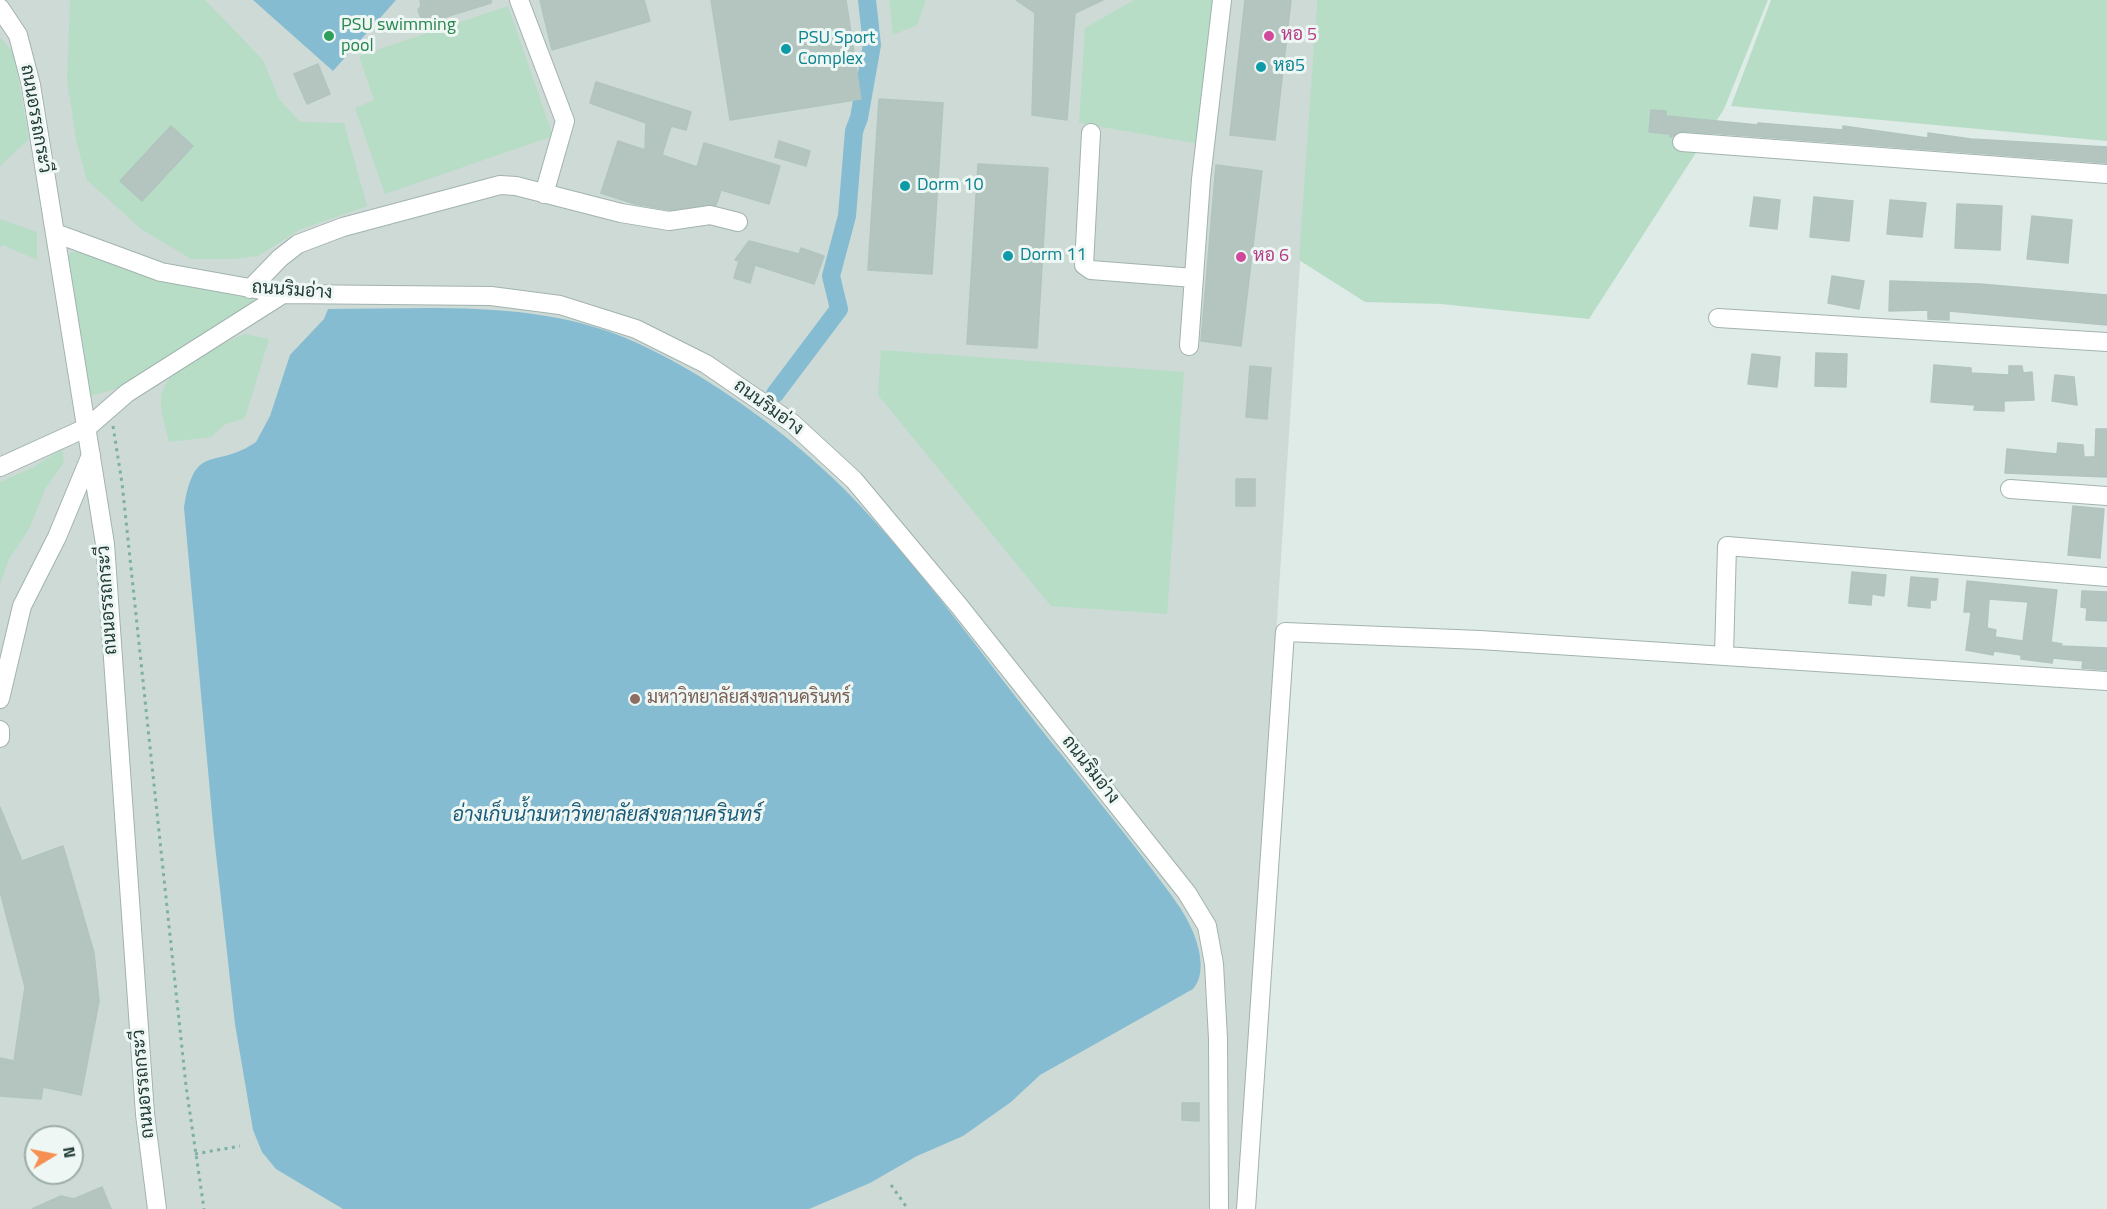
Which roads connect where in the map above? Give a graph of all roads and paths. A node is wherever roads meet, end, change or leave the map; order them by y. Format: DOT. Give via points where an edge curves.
graph roads {
  1 [pos="12,0"];
  2 [pos="519,0"];
  3 [pos="1222,0"];
  4 [pos="0,8"];
  5 [pos="18,35"];
  6 [pos="1091,133"];
  7 [pos="1682,142"];
  8 [pos="2107,174"];
  9 [pos="544,194"];
  10 [pos="738,222"];
  11 [pos="55,233"];
  12 [pos="1194,278"];
  13 [pos="250,289"];
  14 [pos="283,294"];
  15 [pos="1718,318"];
  16 [pos="2107,342"];
  17 [pos="1189,346"];
  18 [pos="110,406"];
  19 [pos="88,427"];
  20 [pos="91,453"];
  21 [pos="0,467"];
  22 [pos="2010,489"];
  23 [pos="2107,496"];
  24 [pos="2107,578"];
  25 [pos="1724,655"];
  26 [pos="2107,681"];
  27 [pos="0,699"];
  28 [pos="0,730"];
  29 [pos="0,738"];
  30 [pos="240,1146"];
  31 [pos="195,1154"];
  32 [pos="891,1185"];
  33 [pos="156,1206"];
  34 [pos="204,1209"];
  35 [pos="908,1209"];
  36 [pos="1219,1209"];
  37 [pos="1246,1209"];
  1 -- 5 [label="street"];
  2 -- 9 [label="street" via="565,121"];
  3 -- 12 [label="street"];
  4 -- 5 [label="street, ถนนอรรถกระวี"];
  5 -- 11 [label="street, ถนนอรรถกระวี" via="33,92"];
  6 -- 12 [label="street" via="1084,265 1091,270"];
  7 -- 8 [label="street"];
  9 -- 10 [label="street" via="669,221 710,215"];
  9 -- 13 [label="street" via="500,185 343,227 298,244"];
  11 -- 13 [label="street, ถนนริมอ่าง" via="150,269"];
  11 -- 19 [label="street, ถนนอรรถกระวี"];
  12 -- 17 [label="street"];
  13 -- 14 [label="street, ถนนริมอ่าง"];
  14 -- 18 [label="street"];
  14 -- 36 [label="street, ถนนริมอ่าง" via="491,296 560,305 621,322 706,364 764,402 821,448 884,514 1187,893 1207,926 1216,994"];
  15 -- 16 [label="street"];
  18 -- 19 [label="street"];
  18 -- 31 [label="path" via="122,483"];
  19 -- 20 [label="street, ถนนอรรถกระวี"];
  19 -- 21 [label="street"];
  20 -- 27 [label="street" via="57,537 22,606"];
  20 -- 33 [label="street, ถนนอรรถกระวี" via="105,544 145,1114"];
  22 -- 23 [label="street"];
  24 -- 25 [label="street" via="1727,546"];
  25 -- 26 [label="street"];
  25 -- 37 [label="street" via="1285,632"];
  28 -- 29 [label="street"];
  30 -- 31 [label="path"];
  31 -- 34 [label="path"];
  32 -- 35 [label="path"];
}
